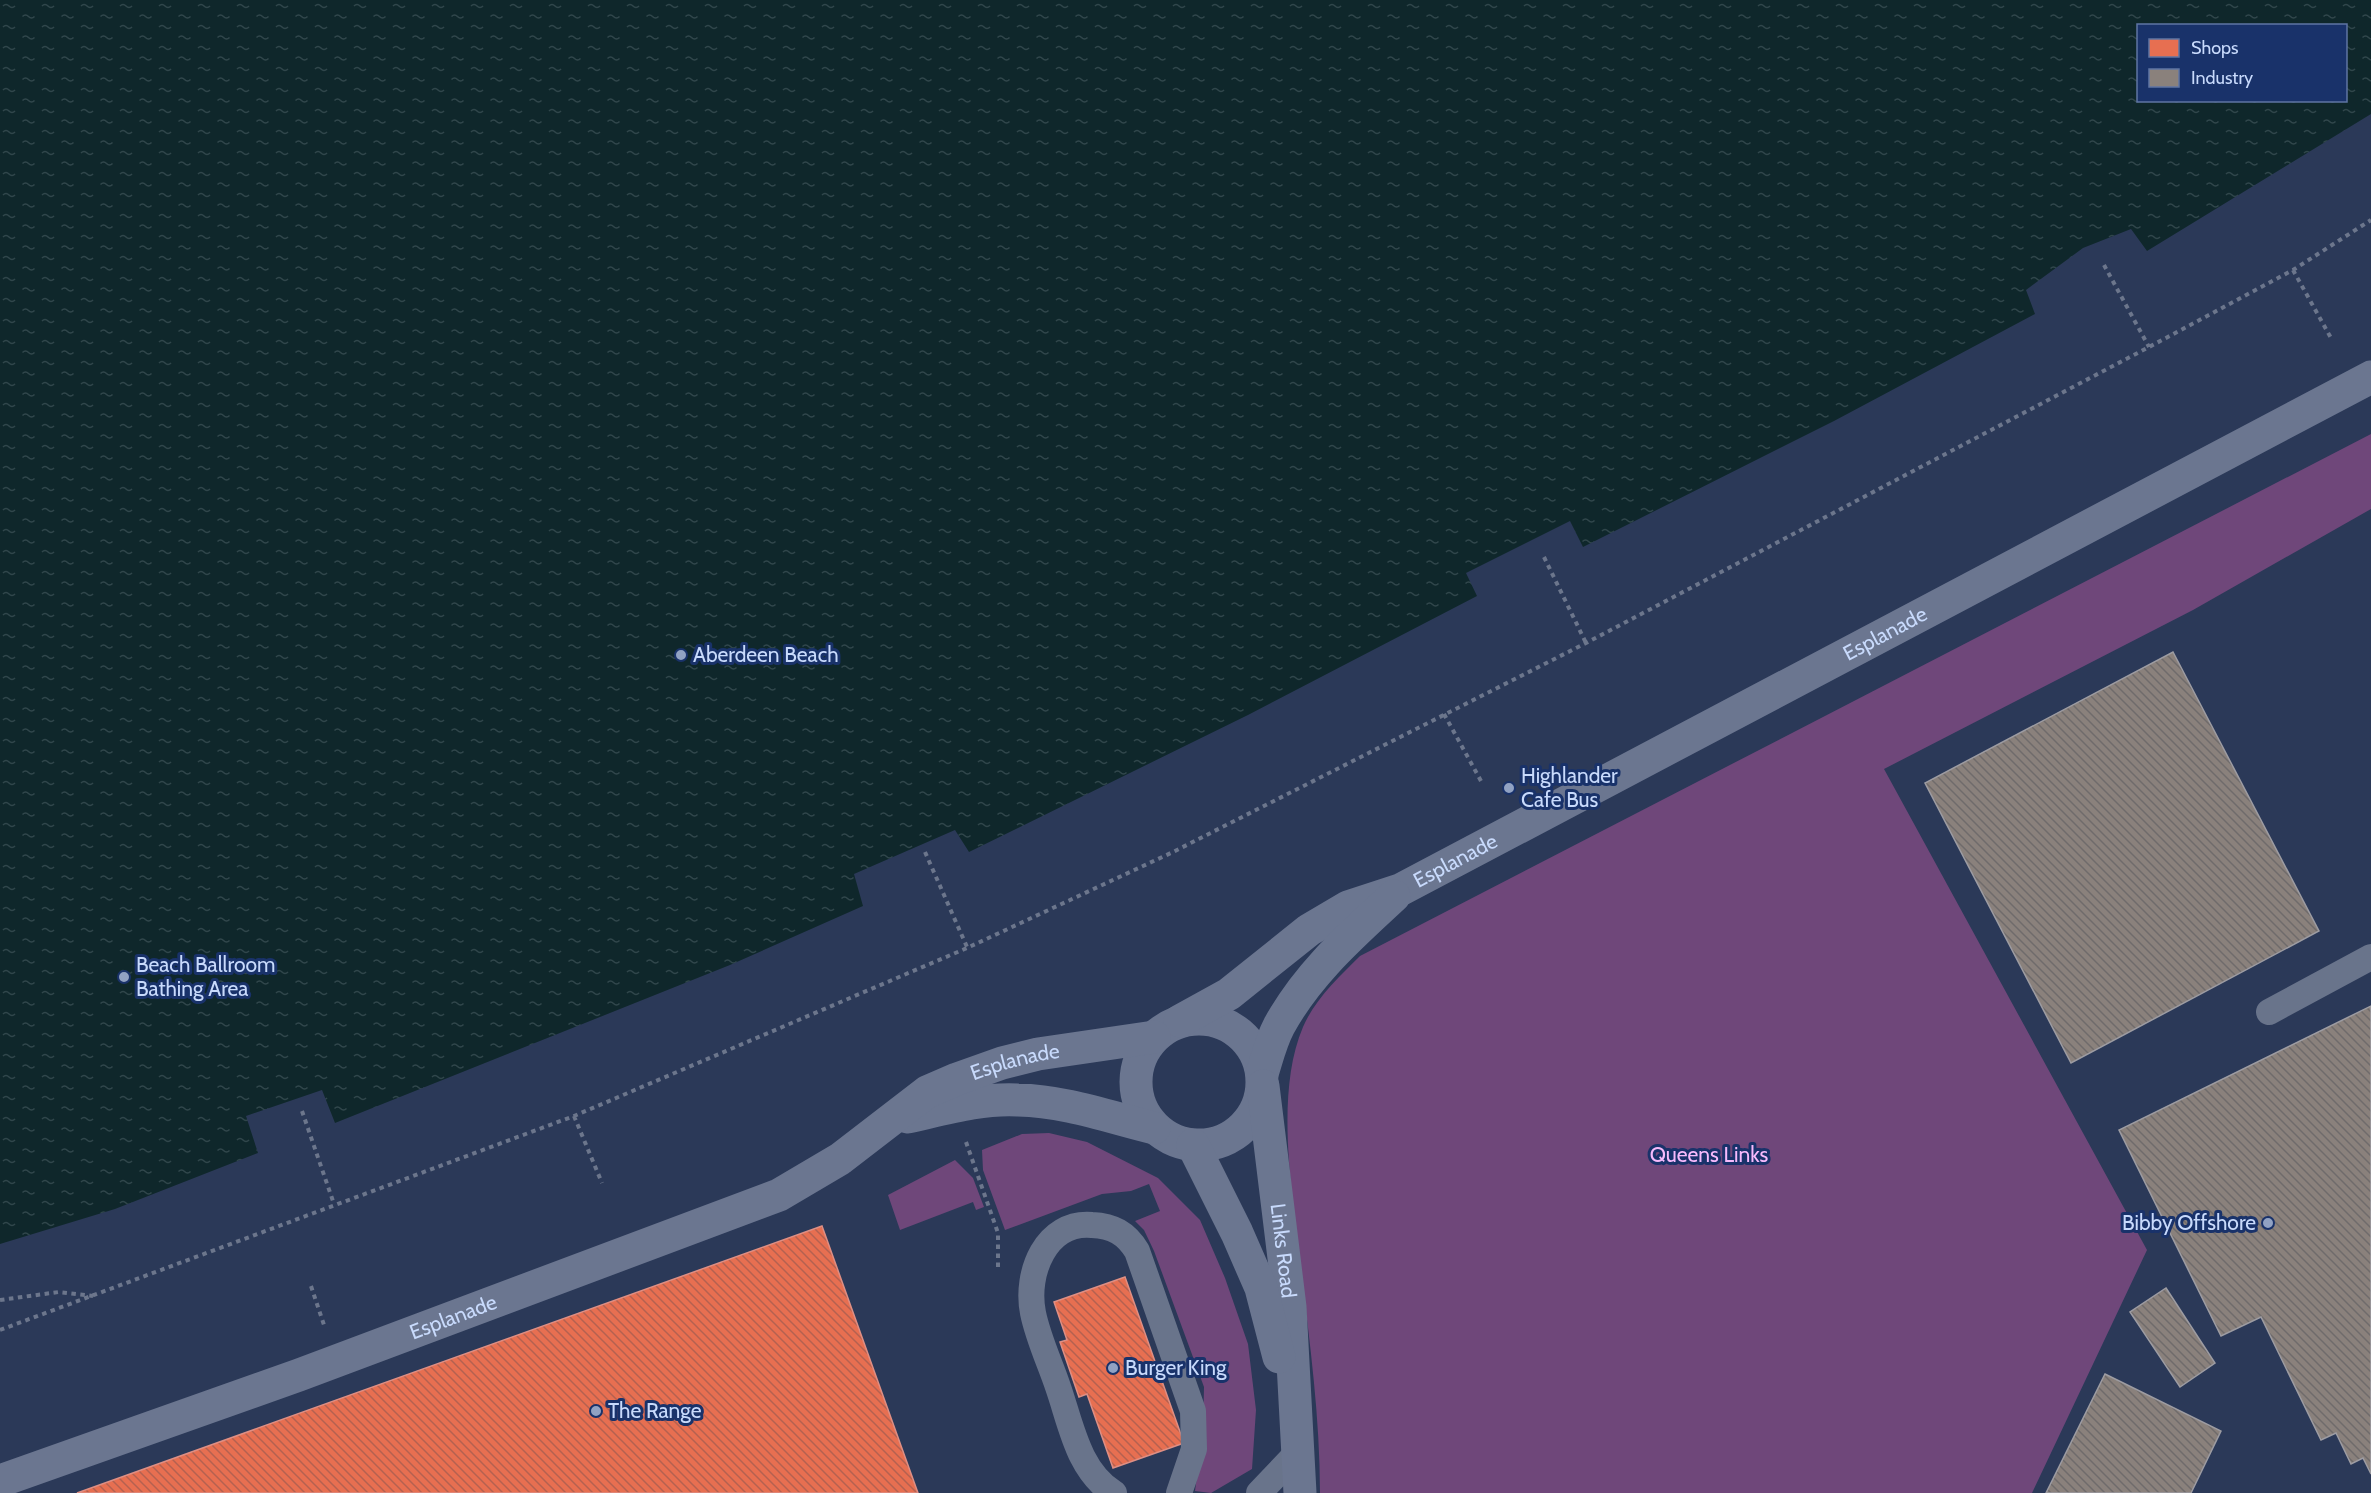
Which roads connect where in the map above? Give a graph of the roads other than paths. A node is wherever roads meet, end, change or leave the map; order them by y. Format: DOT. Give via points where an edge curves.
graph roads {
  1 [pos="2371,377"];
  2 [pos="1400,890"];
  3 [pos="2371,957"];
  4 [pos="2269,1012"];
  5 [pos="1167,1029"];
  6 [pos="1262,1080"];
  7 [pos="888,1121"];
  8 [pos="1155,1128"];
  9 [pos="1193,1145"];
  10 [pos="1294,1417"];
  11 [pos="1298,1452"];
  12 [pos="0,1481"];
  13 [pos="1114,1493"];
  14 [pos="1179,1493"];
  15 [pos="1259,1493"];
  16 [pos="1300,1493"];
  1 -- 2 [label="street, Esplanade"];
  2 -- 5 [label="street, Esplanade" via="1348,907 1329,918 1229,994"];
  2 -- 6 [label="street, Esplanade" via="1307,981 1278,1028"];
  3 -- 4 [label="lane"];
  5 -- 6 [label="street" via="1207,1019 1233,1028 1259,1060"];
  5 -- 7 [label="street, Esplanade" via="1002,1063 927,1092"];
  5 -- 8 [label="street" via="1138,1063 1135,1083 1143,1112"];
  6 -- 9 [label="street" via="1254,1114 1234,1135 1221,1142"];
  6 -- 10 [label="street, Links Road" via="1290,1307"];
  7 -- 8 [label="street, Esplanade" via="965,1104 1018,1100 1079,1107"];
  7 -- 12 [label="street, Esplanade" via="840,1159 779,1195"];
  8 -- 9 [label="street" via="1172,1140"];
  9 -- 10 [label="street, Links Road" via="1261,1288"];
  10 -- 11 [label="street, Links Road"];
  11 -- 15 [label="lane"];
  11 -- 16 [label="street, Links Road"];
  13 -- 14 [label="lane" via="1097,1480 1081,1454 1031,1303 1035,1270 1045,1246 1059,1232 1086,1224 1121,1232 1137,1251 1189,1394 1195,1439"];
}
